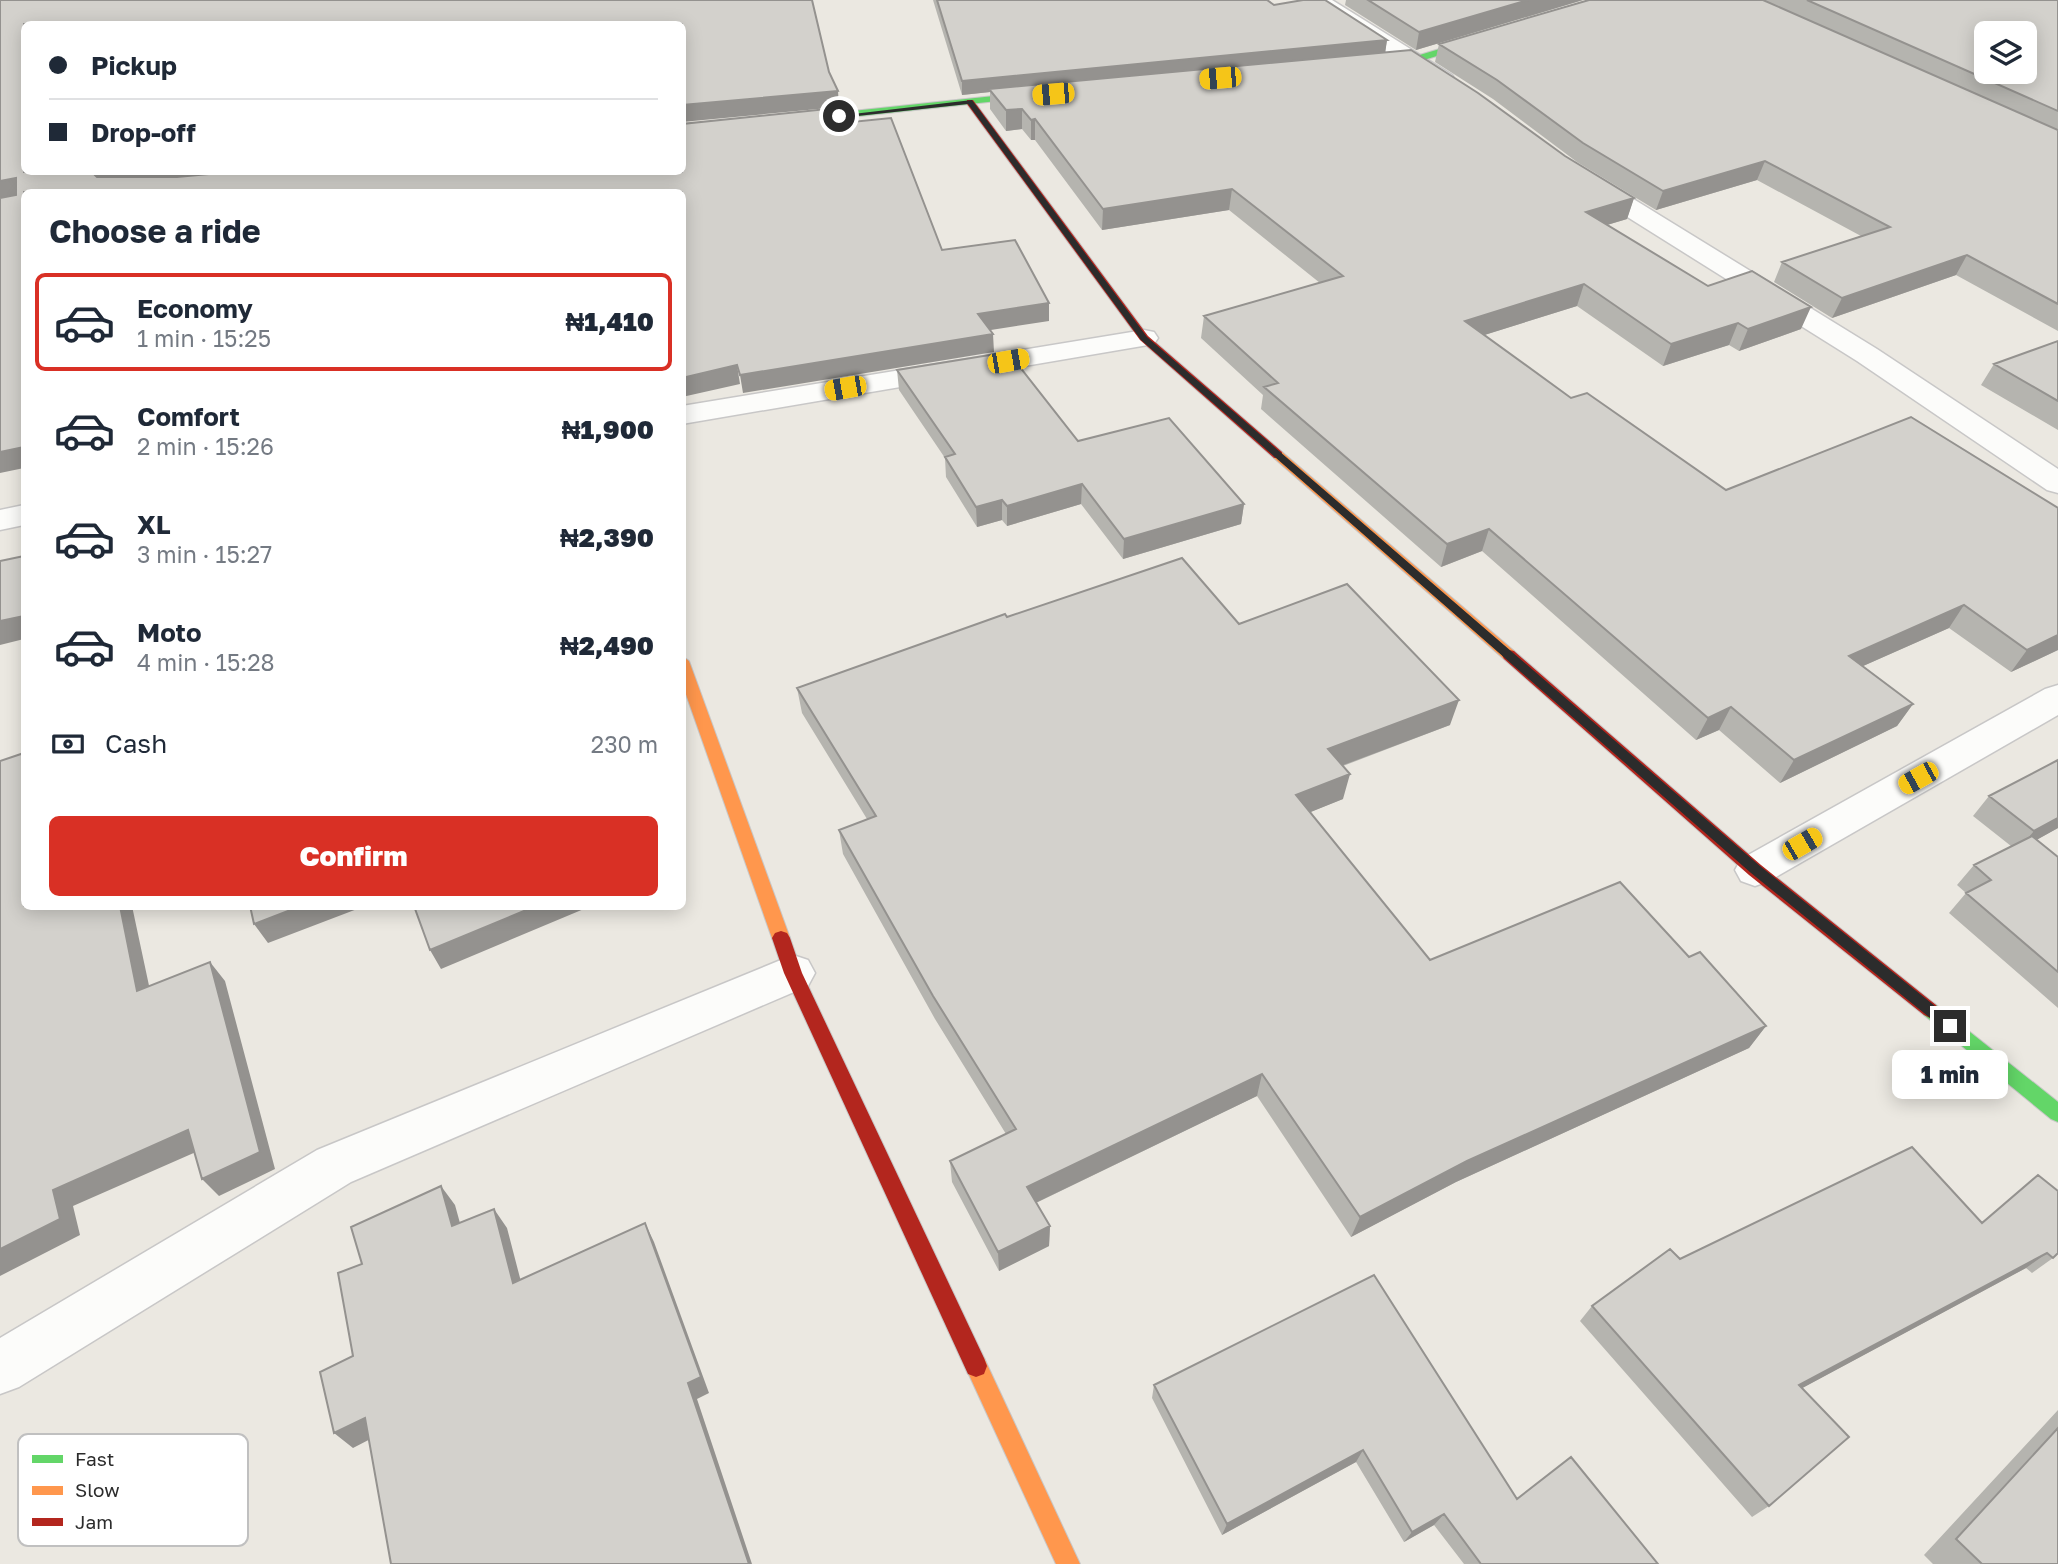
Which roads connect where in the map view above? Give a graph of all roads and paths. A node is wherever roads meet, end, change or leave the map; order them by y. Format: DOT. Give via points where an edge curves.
graph roads {
  1 [pos="1318,0"];
  2 [pos="1507,32"];
  3 [pos="1414,60"];
  4 [pos="1358,65"];
  5 [pos="1460,90"];
  6 [pos="1012,98"];
  7 [pos="970,102"];
  8 [pos="778,122"];
  9 [pos="1568,169"];
  10 [pos="1144,338"];
  11 [pos="686,414"];
  12 [pos="2058,483"];
  13 [pos="21,516"];
  14 [pos="0,520"];
  15 [pos="686,672"];
  16 [pos="2058,698"];
  17 [pos="1755,870"];
  18 [pos="793,973"];
  19 [pos="2058,1113"];
  20 [pos="0,1368"];
  21 [pos="1068,1564"];
  1 -- 3 [label="street"];
  2 -- 3 [label="street"];
  3 -- 4 [label="street"];
  3 -- 5 [label="street"];
  6 -- 7 [label="street"];
  7 -- 8 [label="street"];
  7 -- 10 [label="street"];
  9 -- 12 [label="street" via="1867,355"];
  10 -- 11 [label="street"];
  10 -- 17 [label="street"];
  13 -- 14 [label="street"];
  15 -- 18 [label="street"];
  16 -- 17 [label="street"];
  17 -- 19 [label="street"];
  18 -- 20 [label="street" via="334,1166"];
  18 -- 21 [label="street"];
}
